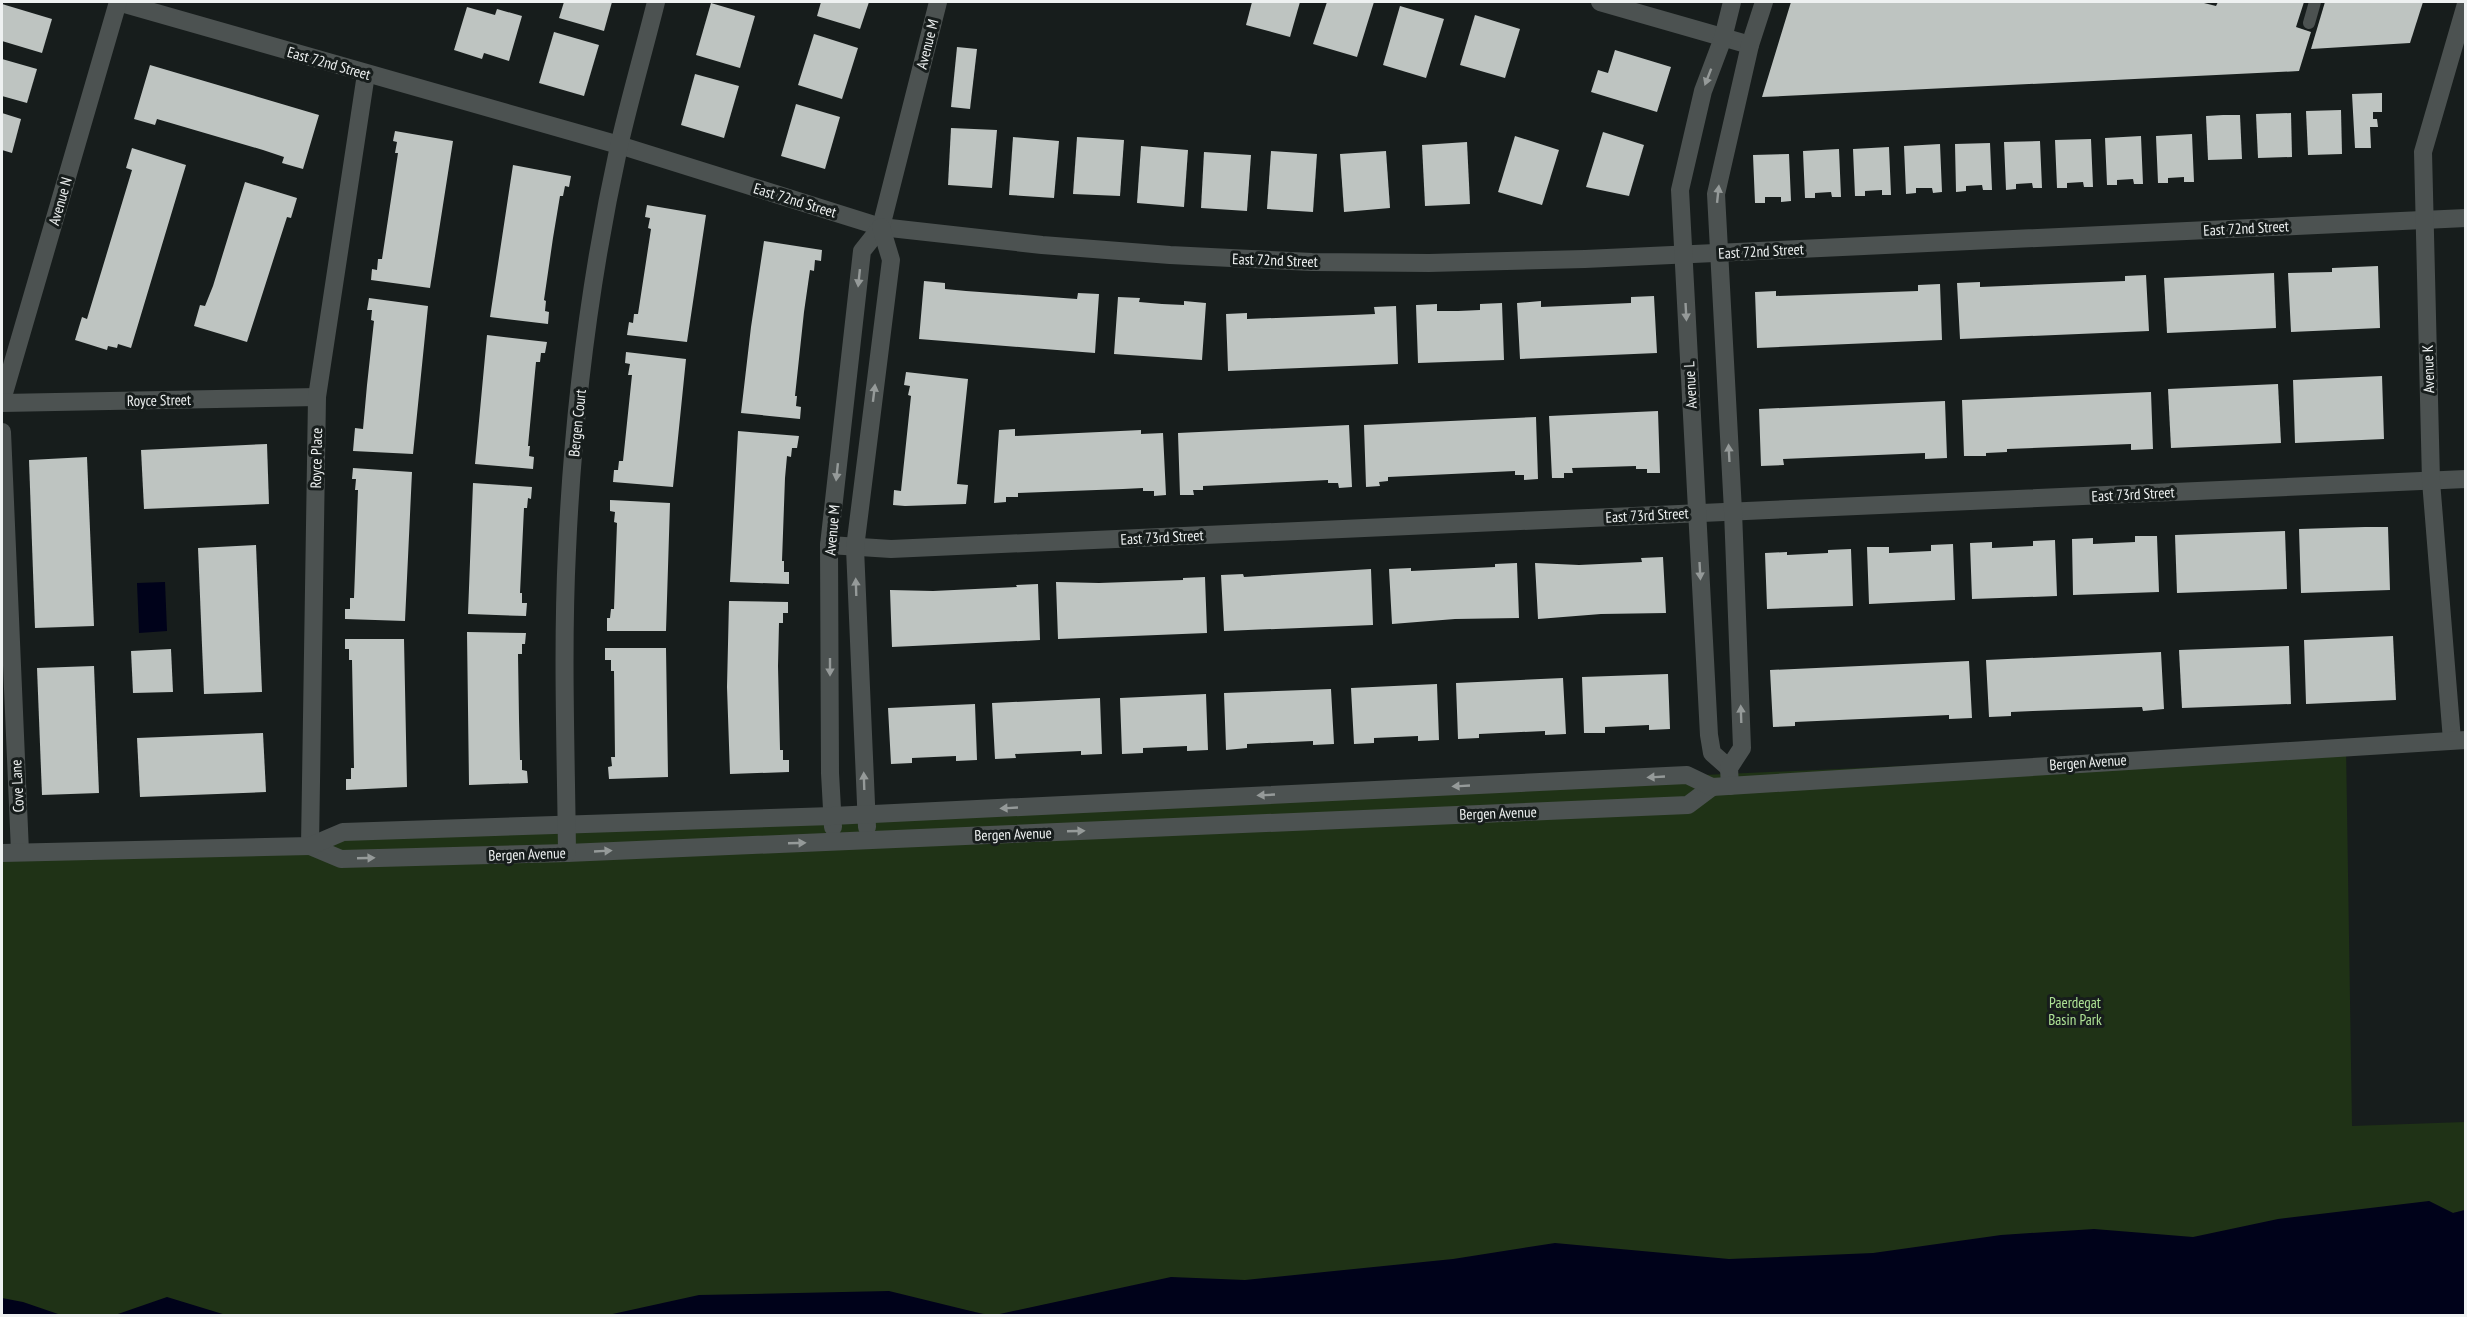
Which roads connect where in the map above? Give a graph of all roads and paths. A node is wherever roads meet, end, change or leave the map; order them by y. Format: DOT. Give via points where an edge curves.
graph roads {
  1 [pos="118,2"];
  2 [pos="656,2"];
  3 [pos="938,2"];
  4 [pos="1600,2"];
  5 [pos="1732,2"];
  6 [pos="1764,2"];
  7 [pos="2315,2"];
  8 [pos="2466,4"];
  9 [pos="2309,23"];
  10 [pos="1723,38"];
  11 [pos="1750,45"];
  12 [pos="366,74"];
  13 [pos="619,145"];
  14 [pos="2466,218"];
  15 [pos="2423,220"];
  16 [pos="881,227"];
  17 [pos="1718,253"];
  18 [pos="1683,254"];
  19 [pos="317,397"];
  20 [pos="2,401"];
  21 [pos="2,432"];
  22 [pos="2466,479"];
  23 [pos="3,480"];
  24 [pos="2431,481"];
  25 [pos="1733,512"];
  26 [pos="1697,513"];
  27 [pos="829,546"];
  28 [pos="855,548"];
  29 [pos="2459,740"];
  30 [pos="1723,780"];
  31 [pos="866,815"];
  32 [pos="832,816"];
  33 [pos="566,825"];
  34 [pos="868,840"];
  35 [pos="833,841"];
  36 [pos="310,846"];
  37 [pos="11,852"];
  38 [pos="567,853"];
  1 -- 12 [label="street, East 72nd Street"];
  1 -- 20 [label="street, Avenue N"];
  2 -- 13 [label="street, Bergen Court"];
  3 -- 16 [label="street, Avenue M"];
  4 -- 10 [label="street"];
  5 -- 10 [label="street, Avenue L"];
  6 -- 11 [label="street"];
  7 -- 9 [label="lane"];
  8 -- 15 [label="street, Avenue K" via="2423,152"];
  10 -- 11 [label="street"];
  10 -- 18 [label="street, Avenue L, one-way" via="1703,91 1680,190"];
  17 -- 11 [label="street, one-way" via="1716,194"];
  12 -- 13 [label="street, East 72nd Street"];
  12 -- 19 [label="street, Royce Place"];
  13 -- 16 [label="street, East 72nd Street"];
  13 -- 33 [label="street, Bergen Court" via="586,340 573,456 564,660"];
  14 -- 15 [label="street, East 72nd Street"];
  15 -- 17 [label="street, East 72nd Street"];
  15 -- 24 [label="street, Avenue K"];
  16 -- 18 [label="street, East 72nd Street" via="1042,245 1312,262 1584,260"];
  16 -- 27 [label="street, Avenue M, one-way" via="862,251"];
  28 -- 16 [label="street, Avenue M, one-way" via="891,260"];
  17 -- 18 [label="street, East 72nd Street"];
  25 -- 17 [label="street, one-way"];
  18 -- 26 [label="street, Avenue L, one-way"];
  19 -- 20 [label="street, Royce Street"];
  19 -- 36 [label="street, Royce Place"];
  21 -- 23 [label="street, Cove Lane"];
  22 -- 24 [label="street, East 73rd Street"];
  23 -- 37 [label="street, Cove Lane"];
  24 -- 25 [label="street, East 73rd Street"];
  24 -- 29 [label="street, Avenue K"];
  25 -- 26 [label="street, East 73rd Street"];
  30 -- 25 [label="street, one-way" via="1742,748"];
  26 -- 28 [label="street, East 73rd Street"];
  26 -- 30 [label="street, Avenue L, one-way" via="1709,735"];
  27 -- 28 [label="street, East 73rd Street"];
  27 -- 32 [label="street, Avenue M, one-way"];
  31 -- 28 [label="street, Avenue M, one-way"];
  29 -- 30 [label="street, Bergen Avenue"];
  30 -- 31 [label="street, Bergen Avenue, one-way" via="1687,775"];
  34 -- 30 [label="street, Bergen Avenue, one-way" via="1688,805"];
  31 -- 32 [label="street, Bergen Avenue"];
  31 -- 34 [label="street, Avenue M"];
  32 -- 33 [label="street, Bergen Avenue"];
  32 -- 35 [label="street, Avenue M"];
  33 -- 36 [label="street, Bergen Avenue" via="343,832"];
  33 -- 38 [label="street, Bergen Court"];
  34 -- 35 [label="street, Bergen Avenue"];
  38 -- 35 [label="street, Bergen Avenue, one-way"];
  36 -- 37 [label="street, Bergen Avenue"];
  36 -- 38 [label="street, Bergen Avenue, one-way" via="341,859"];
}
